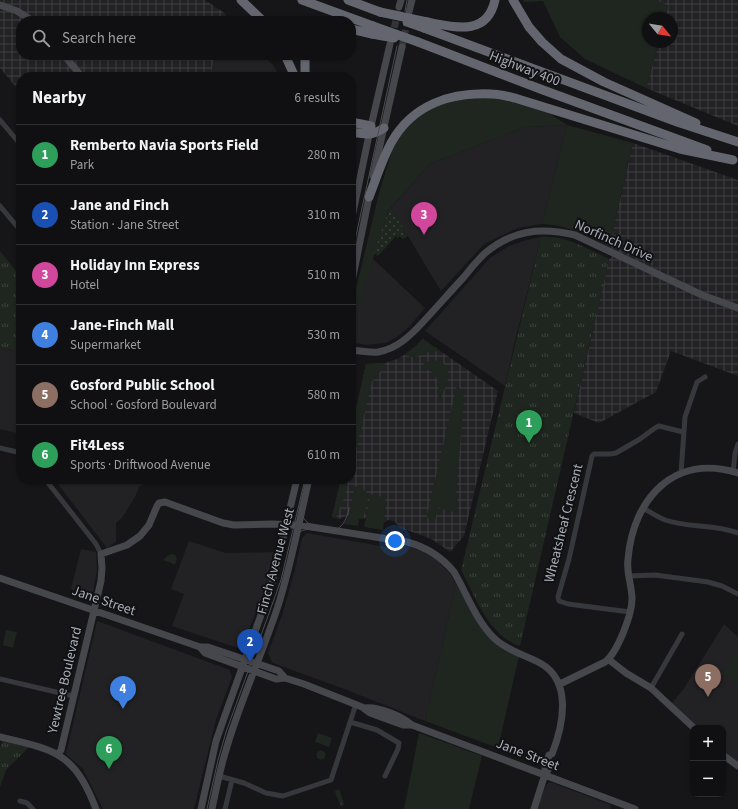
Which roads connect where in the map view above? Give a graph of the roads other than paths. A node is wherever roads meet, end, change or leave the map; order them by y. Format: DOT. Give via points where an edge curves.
graph roads {
  1 [pos="241,0"];
  2 [pos="302,0"];
  3 [pos="348,0"];
  4 [pos="412,0"];
  5 [pos="495,0"];
  6 [pos="513,0"];
  7 [pos="0,5"];
  8 [pos="409,12"];
  9 [pos="26,16"];
  10 [pos="258,16"];
  11 [pos="339,16"];
  12 [pos="356,23"];
  13 [pos="426,25"];
  14 [pos="356,29"];
  15 [pos="372,30"];
  16 [pos="390,44"];
  17 [pos="402,47"];
  18 [pos="68,60"];
  19 [pos="287,60"];
  20 [pos="305,60"];
  21 [pos="78,72"];
  22 [pos="293,72"];
  23 [pos="305,72"];
  24 [pos="0,120"];
  25 [pos="356,124"];
  26 [pos="384,128"];
  27 [pos="370,131"];
  28 [pos="356,132"];
  29 [pos="724,137"];
  30 [pos="16,139"];
  31 [pos="738,142"];
  32 [pos="736,161"];
  33 [pos="369,197"];
  34 [pos="356,198"];
  35 [pos="0,206"];
  36 [pos="16,225"];
  37 [pos="356,261"];
  38 [pos="738,308"];
  39 [pos="356,350"];
  40 [pos="705,377"];
  41 [pos="683,432"];
  42 [pos="738,444"];
  43 [pos="0,448"];
  44 [pos="16,452"];
  45 [pos="736,472"];
  46 [pos="681,473"];
  47 [pos="49,484"];
  48 [pos="296,484"];
  49 [pos="308,484"];
  50 [pos="643,508"];
  51 [pos="286,524"];
  52 [pos="299,525"];
  53 [pos="738,533"];
  54 [pos="101,554"];
  55 [pos="629,576"];
  56 [pos="0,578"];
  57 [pos="738,594"];
  58 [pos="93,610"];
  59 [pos="630,612"];
  60 [pos="682,634"];
  61 [pos="200,647"];
  62 [pos="245,659"];
  63 [pos="608,659"];
  64 [pos="257,663"];
  65 [pos="242,667"];
  66 [pos="254,671"];
  67 [pos="285,678"];
  68 [pos="0,680"];
  69 [pos="560,684"];
  70 [pos="651,688"];
  71 [pos="73,696"];
  72 [pos="356,704"];
  73 [pos="350,722"];
  74 [pos="691,725"];
  75 [pos="0,737"];
  76 [pos="58,754"];
  77 [pos="726,757"];
  78 [pos="738,766"];
  79 [pos="545,774"];
  80 [pos="219,776"];
  81 [pos="385,776"];
  82 [pos="232,780"];
  83 [pos="20,801"];
  84 [pos="33,809"];
  85 [pos="96,809"];
  86 [pos="201,809"];
  87 [pos="212,809"];
  88 [pos="225,809"];
  89 [pos="534,809"];
  90 [pos="635,809"];
  1 -- 10 [label="highway"];
  2 -- 11 [label="highway"];
  3 -- 13 [label="highway, Highway 400, bridge"];
  4 -- 8 [label="street"];
  5 -- 13 [label="highway" via="488,16 472,26 459,28"];
  6 -- 29 [label="highway" via="529,27 562,59 604,82"];
  7 -- 9 [label="street"];
  12 -- 15 [label="highway"];
  13 -- 29 [label="highway, Highway 400" via="677,122"];
  14 -- 15 [label="highway"];
  15 -- 32 [label="highway, Highway 400, bridge" via="418,42"];
  16 -- 27 [label="street"];
  17 -- 26 [label="street"];
  18 -- 21 [label="street"];
  19 -- 22 [label="highway"];
  20 -- 23 [label="highway"];
  24 -- 30 [label="street"];
  25 -- 27 [label="highway"];
  26 -- 27 [label="highway" via="375,134"];
  26 -- 33 [label="street"];
  27 -- 28 [label="highway"];
  27 -- 34 [label="street"];
  29 -- 31 [label="highway, Highway 400"];
  32 -- 33 [label="highway" via="680,149 518,99 493,94 461,94 435,102 407,121 391,144"];
  33 -- 37 [label="street"];
  35 -- 36 [label="street"];
  38 -- 39 [label="street, Norfinch Drive" via="575,235 557,231 535,231 513,236 483,255 404,341 378,352"];
  40 -- 41 [label="street" via="697,382 686,410"];
  41 -- 46 [label="street"];
  41 -- 59 [label="street, Wheatsheaf Crescent" via="665,427 655,428 616,453 594,454 591,458 570,559 558,597 568,604"];
  42 -- 45 [label="street" via="735,453"];
  43 -- 44 [label="street"];
  45 -- 46 [label="street" via="706,469"];
  46 -- 50 [label="street" via="658,488"];
  47 -- 54 [label="street"];
  48 -- 51 [label="street, Finch Avenue West"];
  49 -- 52 [label="street, Finch Avenue West"];
  50 -- 53 [label="street" via="673,522 721,528"];
  50 -- 55 [label="street" via="637,519 629,552"];
  51 -- 52 [label="street"];
  51 -- 54 [label="street" via="234,525 162,502 157,506 149,525 140,536 127,545"];
  51 -- 62 [label="street, Finch Avenue West" via="272,584"];
  52 -- 64 [label="street, Finch Avenue West" via="282,593"];
  52 -- 69 [label="street" via="408,542 429,550 454,572 482,623 496,640 512,651 543,665"];
  54 -- 58 [label="street, Yewtree Boulevard" via="102,574"];
  55 -- 57 [label="street" via="655,575 708,582"];
  55 -- 59 [label="street" via="632,601"];
  56 -- 58 [label="street, Jane Street"];
  58 -- 61 [label="street, Jane Street"];
  58 -- 71 [label="street, Yewtree Boulevard"];
  59 -- 63 [label="street"];
  60 -- 70 [label="street"];
  61 -- 62 [label="street, Jane Street" via="208,647"];
  61 -- 65 [label="street, Jane Street" via="205,653"];
  62 -- 64 [label="street, Jane Street"];
  62 -- 65 [label="street, Finch Avenue West"];
  63 -- 69 [label="street"];
  63 -- 70 [label="street"];
  64 -- 66 [label="street, Finch Avenue West"];
  64 -- 67 [label="street, Jane Street" via="279,671"];
  65 -- 66 [label="street, Jane Street"];
  65 -- 86 [label="street, Finch Avenue West" via="216,741"];
  66 -- 67 [label="street, Jane Street" via="276,679"];
  66 -- 80 [label="street, Finch Avenue West" via="227,745"];
  67 -- 72 [label="street, Jane Street"];
  68 -- 71 [label="street"];
  69 -- 79 [label="street" via="562,698 558,738 552,754 549,755"];
  70 -- 74 [label="street"];
  71 -- 76 [label="street, Yewtree Boulevard"];
  72 -- 73 [label="street"];
  72 -- 79 [label="street, Jane Street" via="370,713 406,719 412,725"];
  73 -- 81 [label="street" via="377,730 399,743"];
  73 -- 82 [label="street" via="331,780 283,796 266,793"];
  75 -- 76 [label="street" via="42,747"];
  76 -- 85 [label="street" via="80,775"];
  77 -- 78 [label="street"];
  79 -- 89 [label="street"];
  79 -- 90 [label="street, Jane Street"];
  80 -- 82 [label="street"];
  80 -- 87 [label="street, Finch Avenue West"];
  82 -- 88 [label="street"];
  83 -- 84 [label="street"];
}
